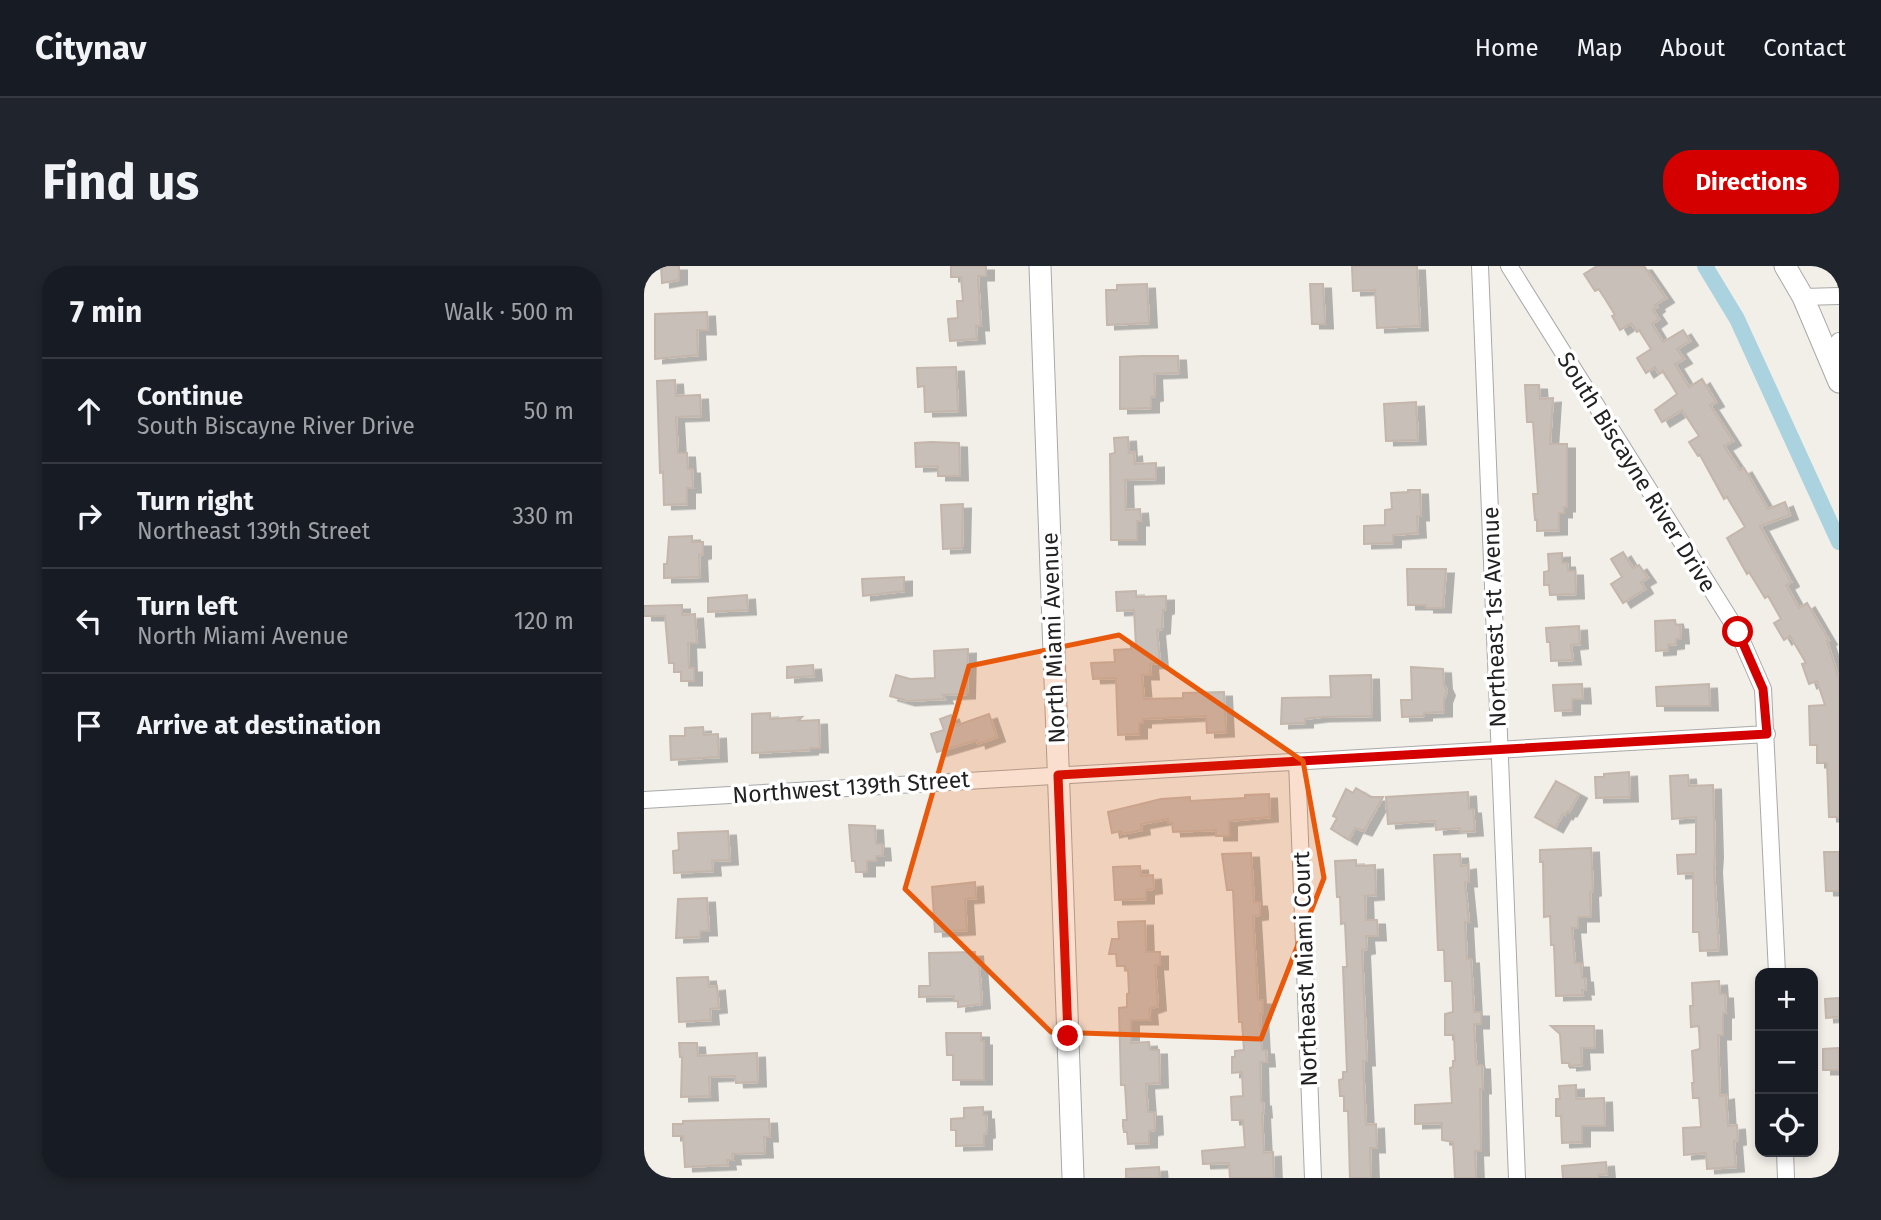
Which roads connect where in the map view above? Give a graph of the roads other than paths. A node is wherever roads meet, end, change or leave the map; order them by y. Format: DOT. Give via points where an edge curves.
graph roads {
  1 [pos="1040,266"];
  2 [pos="1480,266"];
  3 [pos="1509,266"];
  4 [pos="1785,266"];
  5 [pos="1839,296"];
  6 [pos="1803,297"];
  7 [pos="1839,341"];
  8 [pos="1836,376"];
  9 [pos="1767,734"];
  10 [pos="1499,748"];
  11 [pos="1297,761"];
  12 [pos="1058,775"];
  13 [pos="644,800"];
  14 [pos="1777,968"];
  15 [pos="1785,1157"];
  16 [pos="1073,1178"];
  17 [pos="1313,1178"];
  18 [pos="1517,1178"];
  19 [pos="1786,1178"];
  1 -- 12 [label="street, North Miami Avenue"];
  2 -- 10 [label="street, Northeast 1st Avenue"];
  3 -- 9 [label="street, South Biscayne River Drive" via="1738,632 1763,689"];
  4 -- 6 [label="street"];
  5 -- 6 [label="street"];
  6 -- 8 [label="street"];
  7 -- 8 [label="street"];
  9 -- 10 [label="street, Northwest 139th Street"];
  9 -- 14 [label="street, South Biscayne River Drive"];
  10 -- 11 [label="street, Northwest 139th Street"];
  10 -- 18 [label="street, Northeast 1st Avenue"];
  11 -- 12 [label="street, Northwest 139th Street"];
  11 -- 17 [label="street, Northeast Miami Court"];
  12 -- 13 [label="street, Northwest 139th Street"];
  12 -- 16 [label="street, North Miami Avenue"];
  15 -- 19 [label="street"];
}
